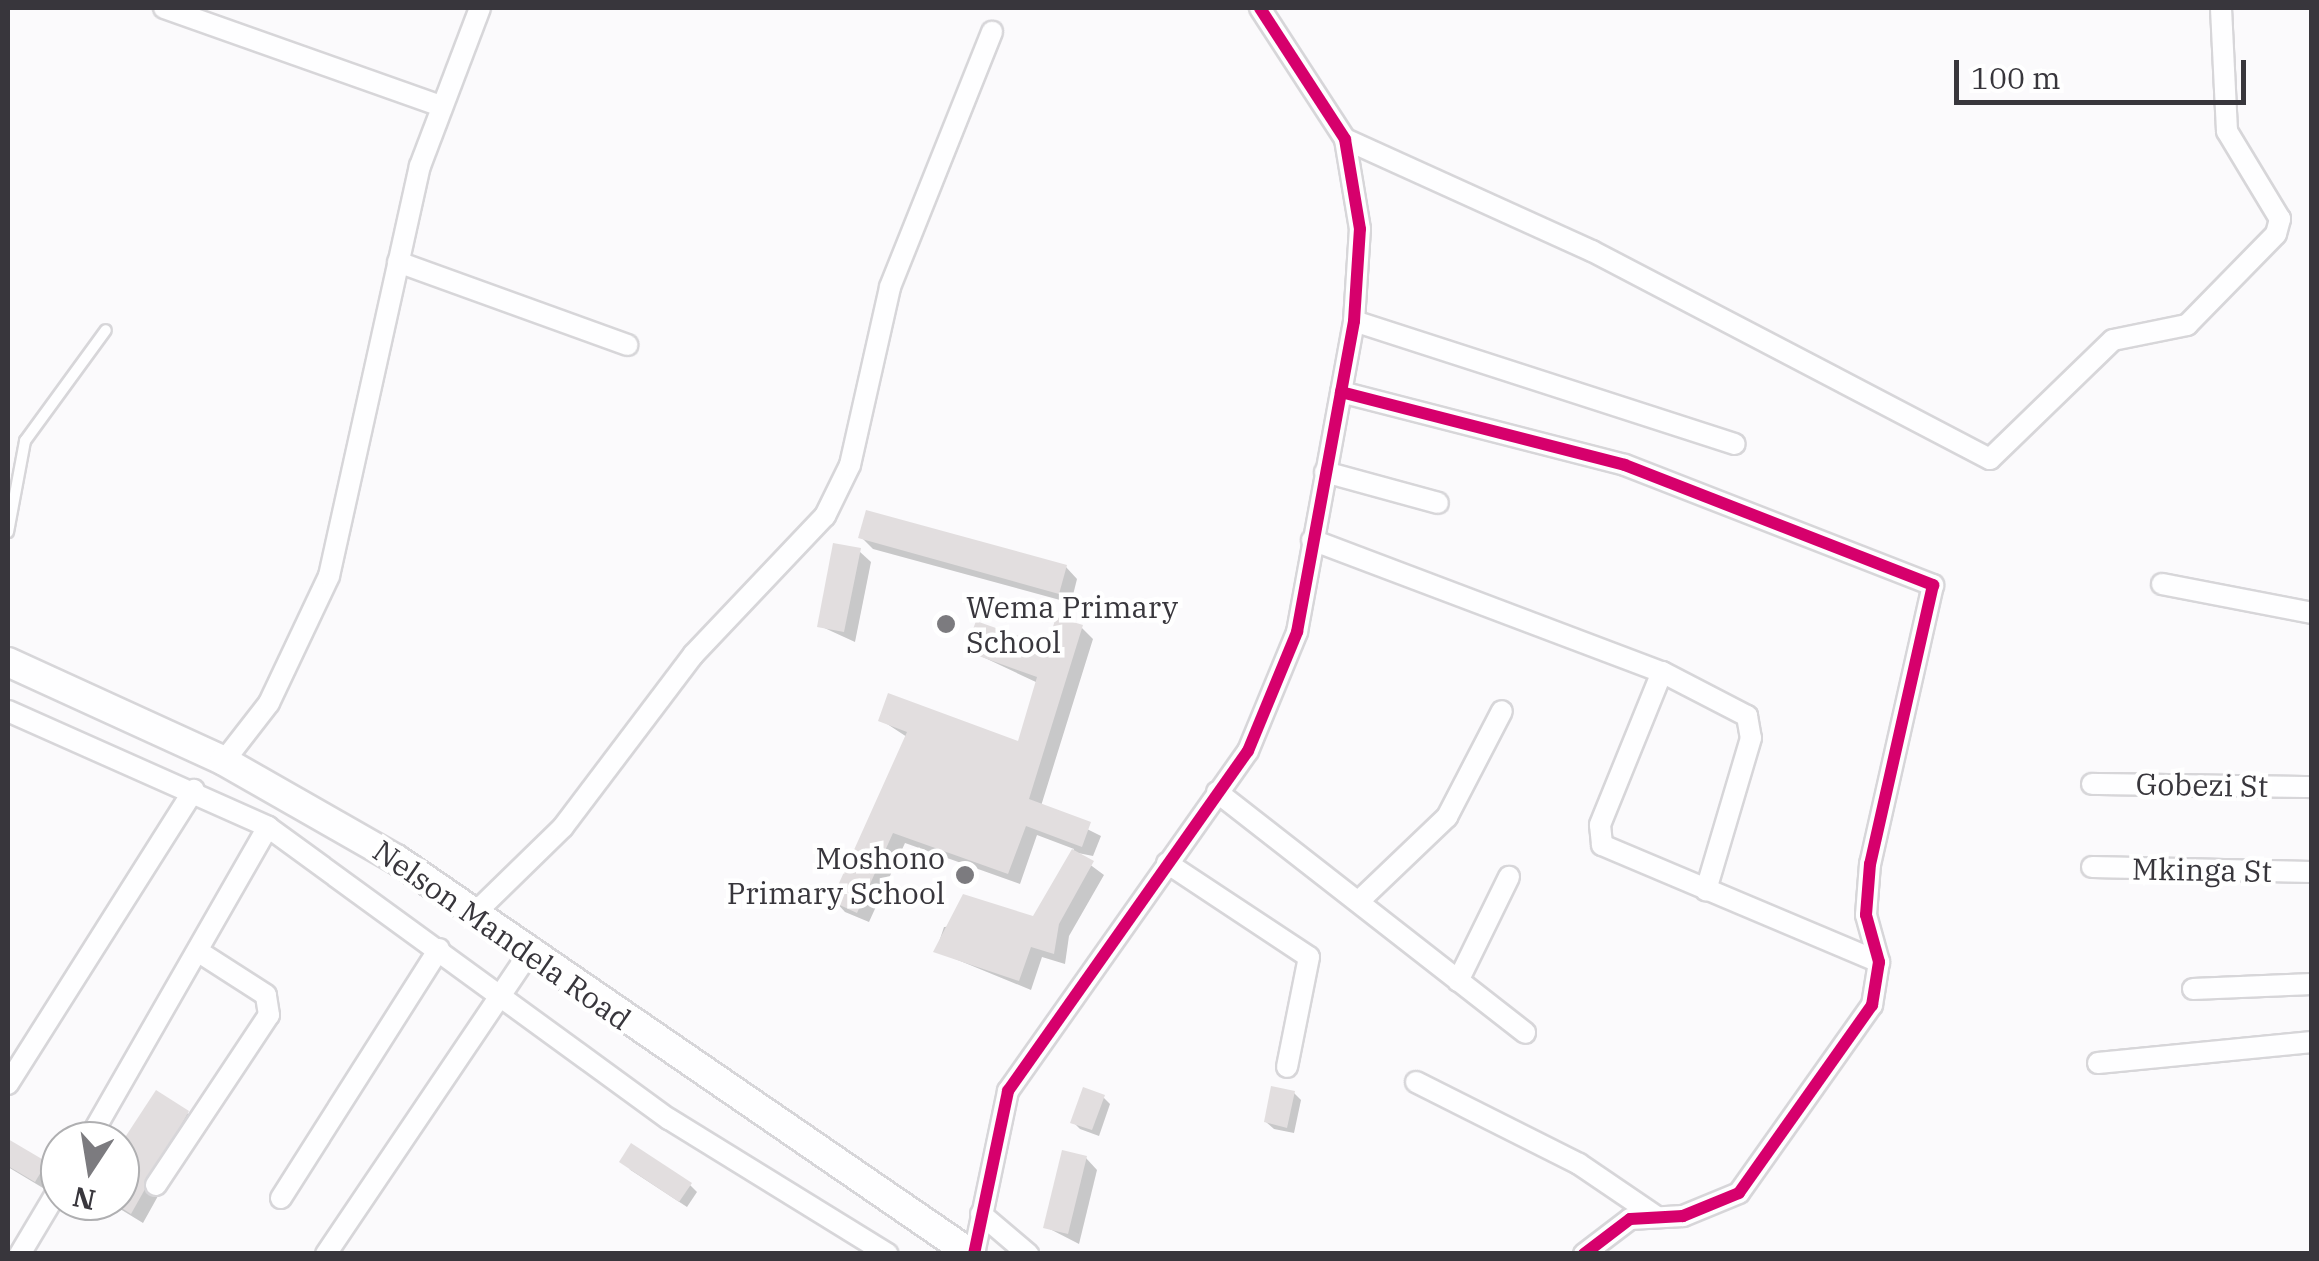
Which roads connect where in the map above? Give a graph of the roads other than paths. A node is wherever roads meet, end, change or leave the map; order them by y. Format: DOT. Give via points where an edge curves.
graph roads {
  1 [pos="164,8"];
  2 [pos="480,8"];
  3 [pos="1260,8"];
  4 [pos="2221,8"];
  5 [pos="992,32"];
  6 [pos="440,106"];
  7 [pos="1345,139"];
  8 [pos="398,262"];
  9 [pos="1354,321"];
  10 [pos="106,330"];
  11 [pos="627,346"];
  12 [pos="1341,392"];
  13 [pos="1736,444"];
  14 [pos="1325,472"];
  15 [pos="1438,503"];
  16 [pos="8,532"];
  17 [pos="1312,540"];
  18 [pos="2162,584"];
  19 [pos="2312,613"];
  20 [pos="8,662"];
  21 [pos="1662,672"];
  22 [pos="1502,710"];
  23 [pos="8,711"];
  24 [pos="224,761"];
  25 [pos="2092,784"];
  26 [pos="2312,787"];
  27 [pos="194,790"];
  28 [pos="1217,792"];
  29 [pos="268,827"];
  30 [pos="1167,864"];
  31 [pos="2092,867"];
  32 [pos="2312,872"];
  33 [pos="1509,877"];
  34 [pos="1706,890"];
  35 [pos="1360,901"];
  36 [pos="476,913"];
  37 [pos="439,949"];
  38 [pos="199,952"];
  39 [pos="528,954"];
  40 [pos="1879,962"];
  41 [pos="1458,981"];
  42 [pos="2312,984"];
  43 [pos="2192,989"];
  44 [pos="495,994"];
  45 [pos="1525,1034"];
  46 [pos="2312,1042"];
  47 [pos="2098,1063"];
  48 [pos="1287,1067"];
  49 [pos="1416,1082"];
  50 [pos="8,1084"];
  51 [pos="100,1121"];
  52 [pos="156,1184"];
  53 [pos="281,1198"];
  54 [pos="981,1214"];
  55 [pos="1654,1215"];
  56 [pos="40,1220"];
  57 [pos="20,1254"];
  58 [pos="326,1254"];
  59 [pos="888,1254"];
  60 [pos="972,1254"];
  61 [pos="1028,1254"];
  62 [pos="1584,1254"];
  1 -- 6 [label="street"];
  2 -- 6 [label="street"];
  3 -- 7 [label="street"];
  4 -- 7 [label="street" via="2227,131 2280,226 2200,316 2113,340 1990,459 1592,251"];
  5 -- 36 [label="street" via="890,286 850,465 826,516 693,656 564,827"];
  6 -- 8 [label="street"];
  7 -- 9 [label="street" via="1360,229"];
  8 -- 11 [label="street"];
  8 -- 24 [label="street" via="330,576 269,704"];
  9 -- 12 [label="street"];
  9 -- 13 [label="street"];
  10 -- 16 [label="lane" via="25,442"];
  12 -- 14 [label="street"];
  12 -- 40 [label="street" via="1625,465 1928,580 1934,612 1870,864 1866,915"];
  14 -- 15 [label="street"];
  14 -- 17 [label="street"];
  17 -- 21 [label="street"];
  17 -- 28 [label="street" via="1272,710"];
  18 -- 19 [label="street"];
  20 -- 24 [label="main road, Nelson Mandela Road"];
  21 -- 34 [label="street" via="1753,721"];
  21 -- 34 [label="street" via="1599,838"];
  22 -- 35 [label="street" via="1447,817"];
  23 -- 27 [label="street"];
  24 -- 36 [label="main road, Nelson Mandela Road"];
  25 -- 26 [label="street, Gobezi St"];
  27 -- 29 [label="street"];
  27 -- 50 [label="street"];
  28 -- 30 [label="street"];
  28 -- 35 [label="street"];
  29 -- 37 [label="street"];
  29 -- 38 [label="street"];
  30 -- 48 [label="street" via="1309,958"];
  30 -- 54 [label="street" via="1008,1091"];
  31 -- 32 [label="street, Mkinga St"];
  33 -- 41 [label="street"];
  34 -- 40 [label="street"];
  35 -- 41 [label="street"];
  36 -- 39 [label="main road, Nelson Mandela Road"];
  37 -- 44 [label="street"];
  37 -- 53 [label="street"];
  38 -- 51 [label="street"];
  38 -- 52 [label="street" via="266,995 269,1015"];
  39 -- 44 [label="street"];
  39 -- 60 [label="main road, Nelson Mandela Road"];
  40 -- 55 [label="street" via="1872,1005 1756,1177 1703,1210"];
  41 -- 45 [label="street"];
  42 -- 43 [label="street"];
  44 -- 58 [label="street"];
  44 -- 59 [label="street" via="668,1120"];
  46 -- 47 [label="street"];
  49 -- 55 [label="street" via="1579,1164"];
  54 -- 60 [label="street"];
  54 -- 61 [label="street"];
  55 -- 62 [label="street" via="1630,1219"];
  56 -- 57 [label="street"];
}
